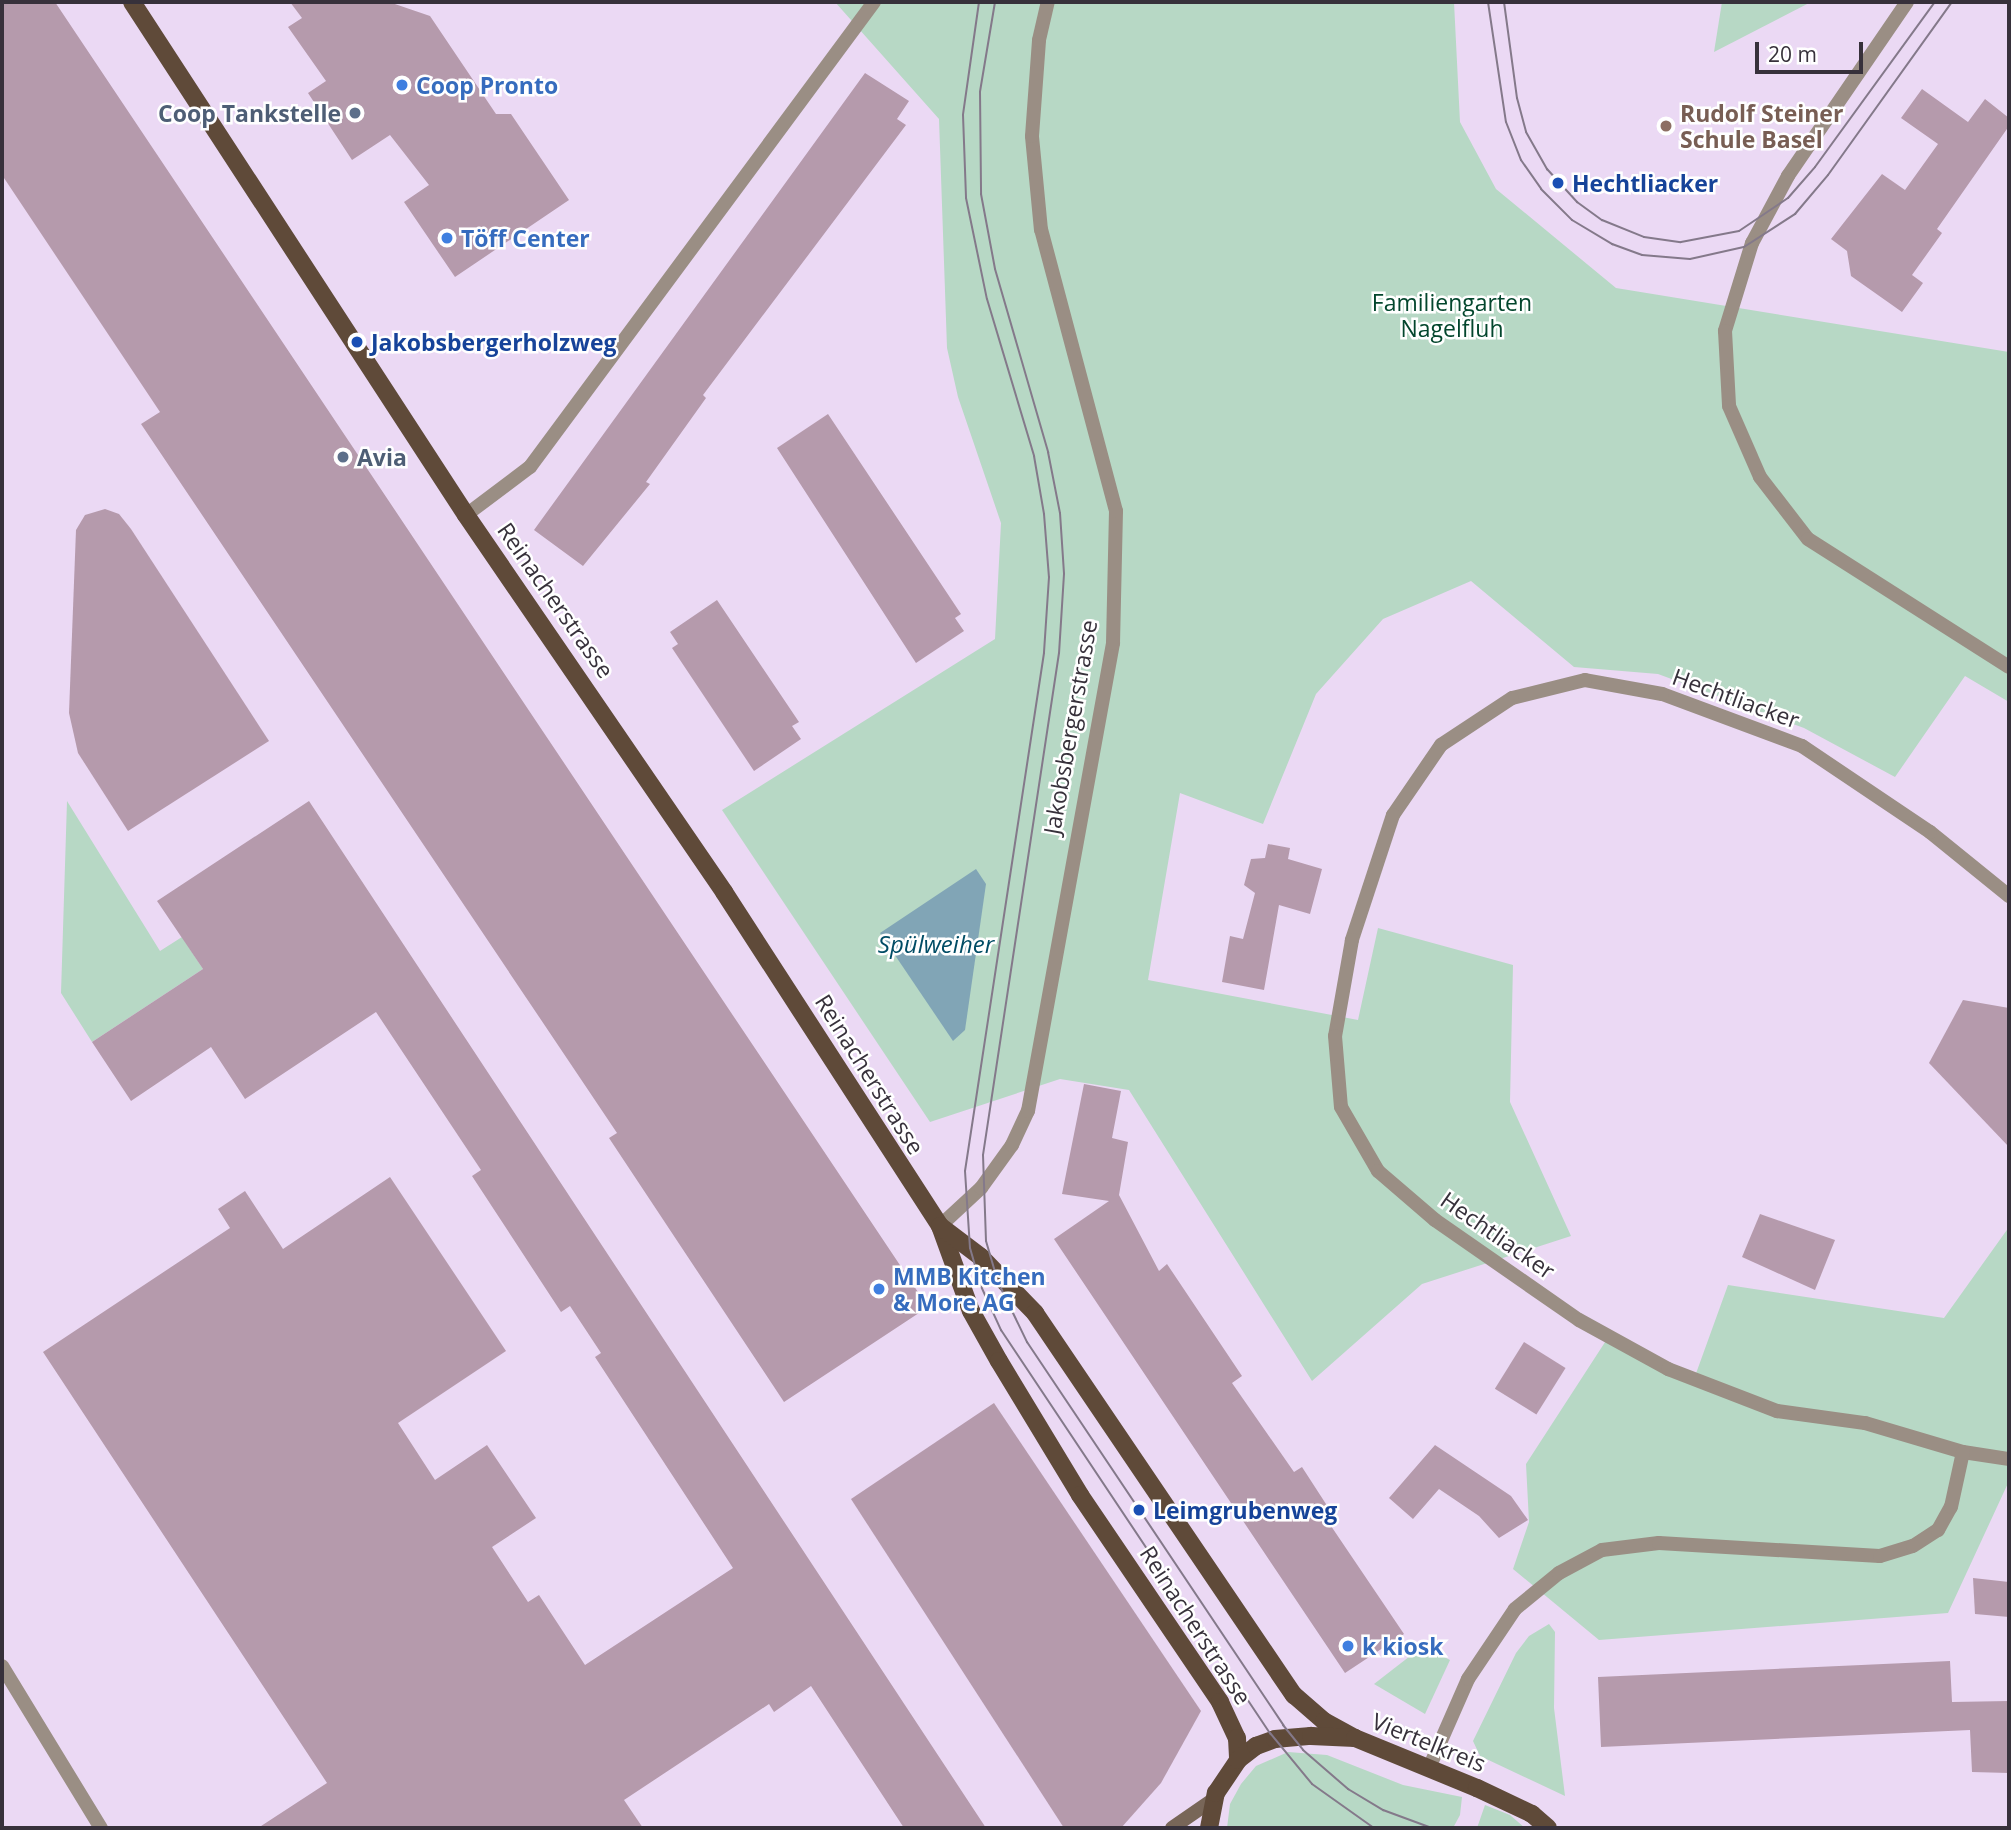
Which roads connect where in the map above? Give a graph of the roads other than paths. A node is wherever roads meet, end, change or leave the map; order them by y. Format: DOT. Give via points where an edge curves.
graph roads {
  1 [pos="132,2"];
  2 [pos="874,2"];
  3 [pos="1048,2"];
  4 [pos="1908,2"];
  5 [pos="466,515"];
  6 [pos="2009,667"];
  7 [pos="2009,896"];
  8 [pos="940,1226"];
  9 [pos="1963,1452"];
  10 [pos="2009,1459"];
  11 [pos="2,1666"];
  12 [pos="1355,1738"];
  13 [pos="1238,1760"];
  14 [pos="1429,1768"];
  15 [pos="1214,1798"];
  16 [pos="101,1828"];
  17 [pos="1172,1828"];
  18 [pos="1209,1828"];
  19 [pos="1548,1828"];
  1 -- 5 [label="main road, Reinacherstrasse"];
  2 -- 5 [label="street" via="530,467"];
  3 -- 8 [label="street, Jakobsbergerstrasse" via="1039,40 1032,136 1041,230 1116,511 1113,643 1028,1111 1012,1145 981,1188"];
  4 -- 6 [label="street" via="1788,176 1759,227 1735,287 1725,331 1730,406 1760,477 1808,539"];
  5 -- 8 [label="main road, Reinacherstrasse" via="717,882"];
  7 -- 9 [label="street, Hechtliacker" via="1930,832 1802,746 1662,694 1585,680 1512,698 1441,745 1393,815 1352,940 1335,1036 1341,1107 1378,1171 1435,1220 1579,1320 1668,1369 1777,1411 1865,1423"];
  8 -- 12 [label="main road, Reinacherstrasse" via="981,1257 1035,1312 1294,1695 1324,1721"];
  8 -- 13 [label="main road, Reinacherstrasse" via="971,1311 999,1362 1080,1495 1220,1702 1237,1738"];
  9 -- 10 [label="street, Hechtliacker"];
  9 -- 14 [label="street" via="1951,1507 1938,1530 1913,1546 1880,1556 1659,1543 1602,1550 1559,1573 1516,1609 1468,1679"];
  11 -- 16 [label="street"];
  12 -- 13 [label="main road, Viertelkreis" via="1283,1737 1256,1746"];
  12 -- 14 [label="main road, Viertelkreis"];
  13 -- 15 [label="main road, Viertelkreis"];
  14 -- 19 [label="main road, Viertelkreis" via="1532,1814"];
  15 -- 17 [label="main road"];
  15 -- 18 [label="main road, Viertelkreis"];
}
